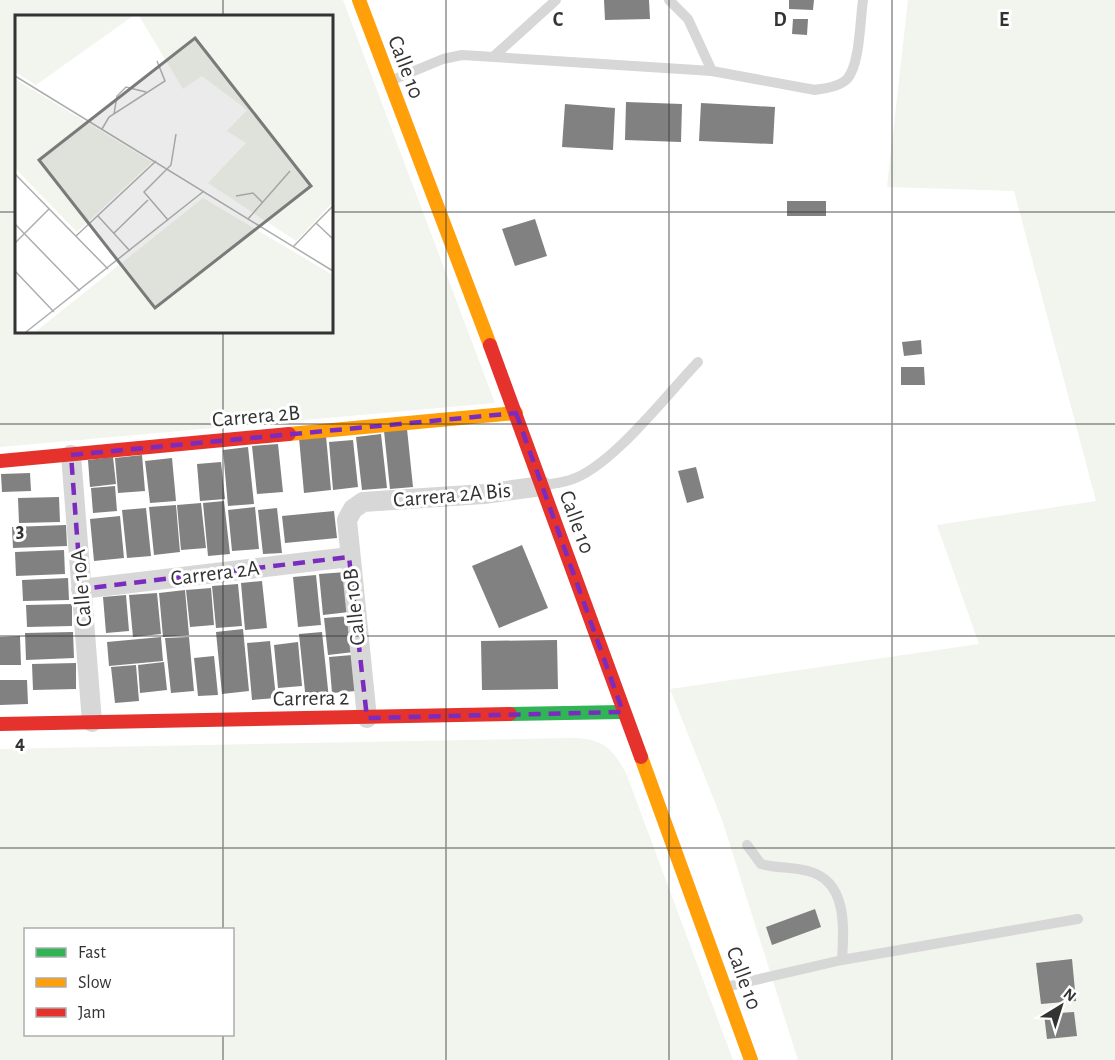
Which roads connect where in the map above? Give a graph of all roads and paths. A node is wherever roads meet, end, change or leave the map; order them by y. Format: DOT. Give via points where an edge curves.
graph roads {
  1 [pos="359,0"];
  2 [pos="556,0"];
  3 [pos="669,0"];
  4 [pos="863,0"];
  5 [pos="493,57"];
  6 [pos="712,70"];
  7 [pos="389,81"];
  8 [pos="698,362"];
  9 [pos="516,413"];
  10 [pos="71,455"];
  11 [pos="0,461"];
  12 [pos="542,486"];
  13 [pos="363,502"];
  14 [pos="349,557"];
  15 [pos="81,589"];
  16 [pos="623,712"];
  17 [pos="366,718"];
  18 [pos="92,722"];
  19 [pos="0,724"];
  20 [pos="747,845"];
  21 [pos="1078,920"];
  22 [pos="842,960"];
  23 [pos="725,987"];
  24 [pos="751,1060"];
  1 -- 7 [label="street, Calle 10"];
  2 -- 5 [label="lane"];
  3 -- 6 [label="lane" via="688,19"];
  4 -- 6 [label="lane" via="854,64 846,79 832,87 815,90"];
  5 -- 6 [label="lane"];
  5 -- 7 [label="lane" via="462,55 443,59"];
  7 -- 9 [label="street, Calle 10"];
  8 -- 12 [label="lane" via="599,464 571,480"];
  9 -- 10 [label="street, Carrera 2B"];
  9 -- 12 [label="street, Calle 10"];
  10 -- 11 [label="street, Carrera 2B"];
  10 -- 15 [label="street, Calle 10A"];
  12 -- 13 [label="street, Carrera 2A Bis"];
  12 -- 16 [label="street, Calle 10"];
  13 -- 14 [label="street, Calle 10B" via="347,520"];
  14 -- 15 [label="street, Carrera 2A"];
  14 -- 17 [label="street, Calle 10B"];
  15 -- 18 [label="street, Calle 10A"];
  16 -- 17 [label="street, Carrera 2"];
  16 -- 23 [label="street, Calle 10"];
  17 -- 18 [label="street, Carrera 2"];
  18 -- 19 [label="street, Carrera 2"];
  20 -- 22 [label="lane" via="761,864 810,871 835,891 841,902 844,930"];
  21 -- 22 [label="lane"];
  22 -- 23 [label="lane"];
  23 -- 24 [label="street, Calle 10"];
}
